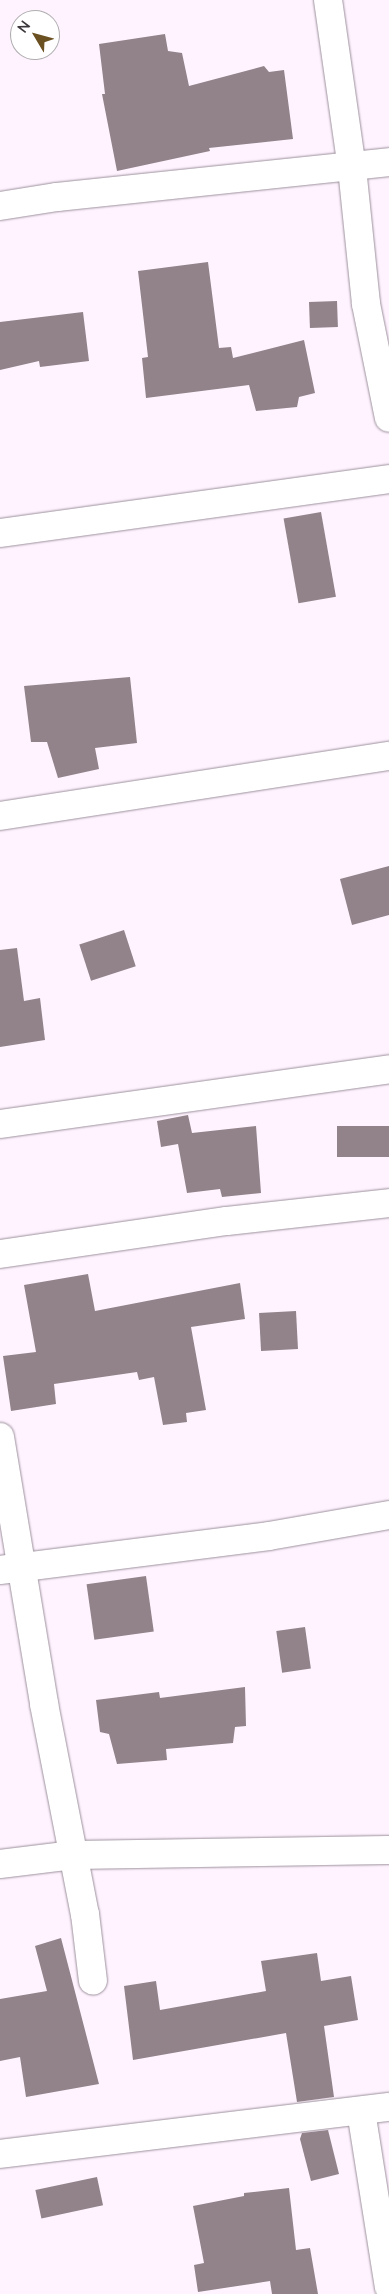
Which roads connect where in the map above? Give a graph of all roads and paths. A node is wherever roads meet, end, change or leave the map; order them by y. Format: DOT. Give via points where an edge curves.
graph roads {
  1 [pos="328,0"];
  2 [pos="389,162"];
  3 [pos="352,168"];
  4 [pos="0,206"];
  5 [pos="389,418"];
  6 [pos="389,479"];
  7 [pos="0,533"];
  8 [pos="389,756"];
  9 [pos="0,816"];
  10 [pos="389,1069"];
  11 [pos="0,1124"];
  12 [pos="389,1203"];
  13 [pos="0,1254"];
  14 [pos="0,1437"];
  15 [pos="389,1515"];
  16 [pos="12,1569"];
  17 [pos="389,1850"];
  18 [pos="74,1855"];
  19 [pos="0,1864"];
  20 [pos="93,1982"];
  21 [pos="389,2107"];
  22 [pos="361,2111"];
  23 [pos="0,2154"];
  24 [pos="389,2288"];
  1 -- 3 [label="street"];
  2 -- 3 [label="street"];
  3 -- 4 [label="street" via="57,197"];
  3 -- 5 [label="street" via="366,304"];
  6 -- 7 [label="street"];
  8 -- 9 [label="street"];
  10 -- 11 [label="street"];
  12 -- 13 [label="street" via="226,1221"];
  14 -- 16 [label="street"];
  15 -- 16 [label="street" via="269,1536"];
  16 -- 18 [label="street" via="44,1704"];
  17 -- 18 [label="street"];
  18 -- 19 [label="street"];
  18 -- 20 [label="street"];
  21 -- 22 [label="street"];
  22 -- 23 [label="street"];
  22 -- 24 [label="street"];
}
